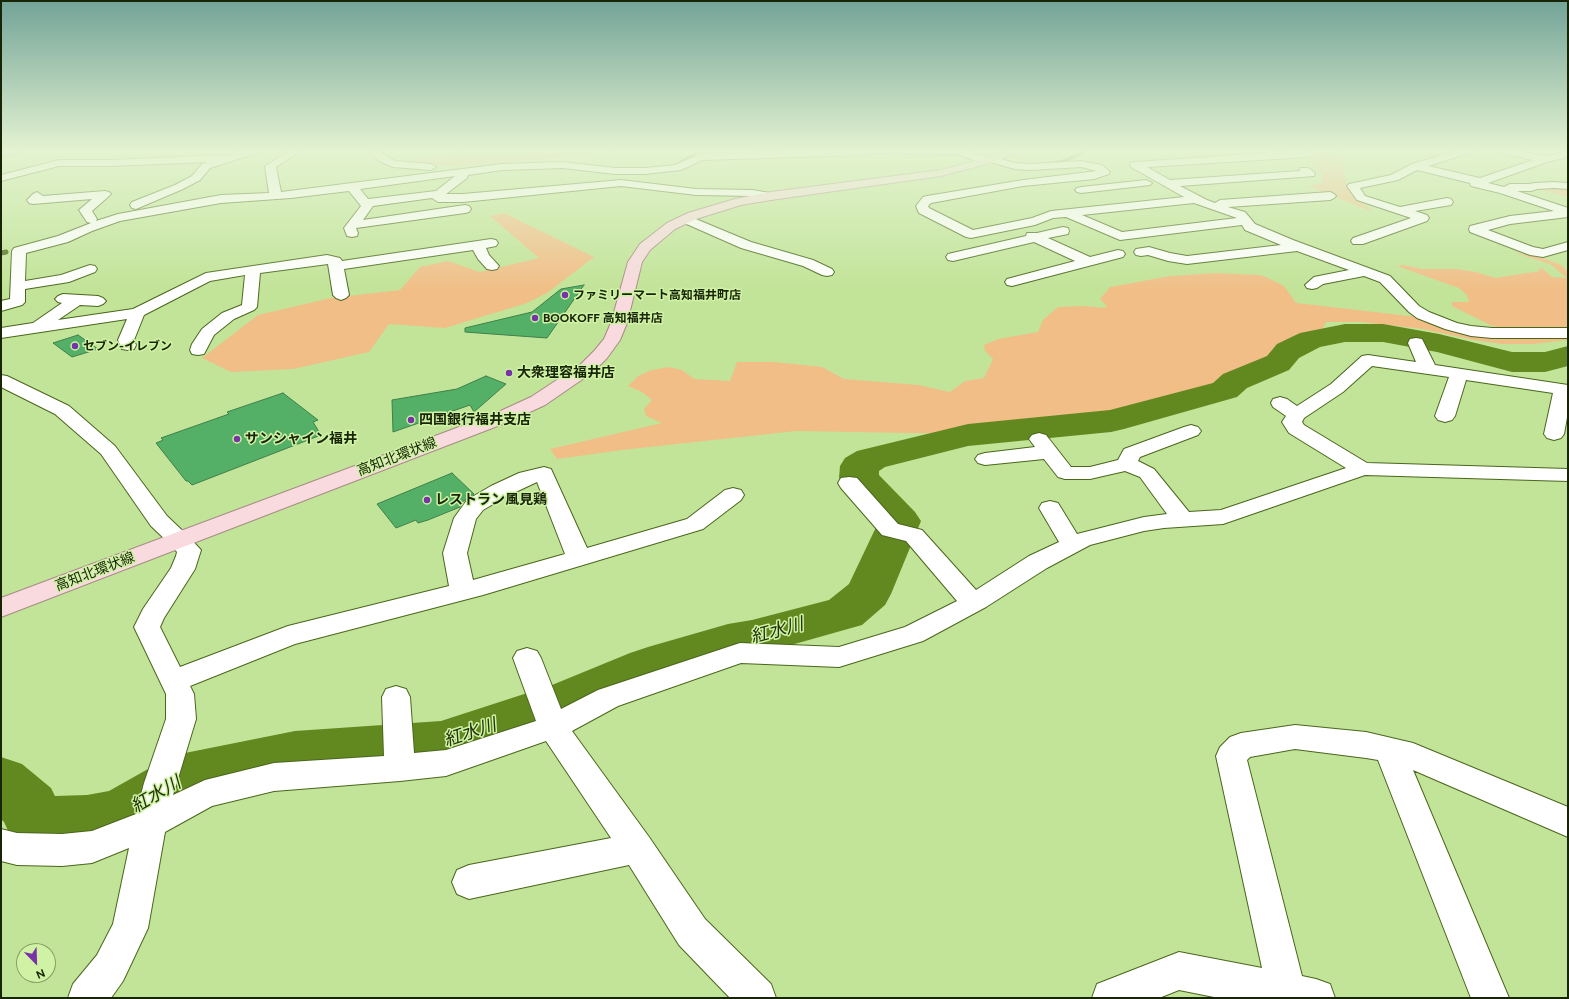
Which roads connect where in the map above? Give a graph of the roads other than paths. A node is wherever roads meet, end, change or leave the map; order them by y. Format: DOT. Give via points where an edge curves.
graph roads {
  1 [pos="37,196"];
  2 [pos="481,196"];
  3 [pos="79,197"];
  4 [pos="102,197"];
  5 [pos="159,197"];
  6 [pos="306,197"];
  7 [pos="359,197"];
  8 [pos="420,197"];
  9 [pos="437,197"];
  10 [pos="473,197"];
  11 [pos="768,197"];
  12 [pos="946,197"];
  13 [pos="1194,197"];
  14 [pos="1295,197"];
  15 [pos="1320,197"];
  16 [pos="1359,197"];
  17 [pos="1487,197"];
  18 [pos="1491,197"];
  19 [pos="1523,197"];
  20 [pos="1298,198"];
  21 [pos="55,199"];
  22 [pos="1274,200"];
  23 [pos="1203,202"];
  24 [pos="1447,202"];
  25 [pos="365,204"];
  26 [pos="954,210"];
  27 [pos="1298,211"];
  28 [pos="1400,211"];
  29 [pos="1568,212"];
  30 [pos="53,214"];
  31 [pos="931,214"];
  32 [pos="1068,214"];
  33 [pos="91,219"];
  34 [pos="686,219"];
  35 [pos="1246,222"];
  36 [pos="352,225"];
  37 [pos="1010,226"];
  38 [pos="408,228"];
  39 [pos="1063,231"];
  40 [pos="1036,238"];
  41 [pos="1358,240"];
  42 [pos="1296,246"];
  43 [pos="1568,246"];
  44 [pos="8,248"];
  45 [pos="1141,252"];
  46 [pos="1118,254"];
  47 [pos="953,257"];
  48 [pos="1089,262"];
  49 [pos="336,266"];
  50 [pos="492,266"];
  51 [pos="90,269"];
  52 [pos="252,270"];
  53 [pos="827,272"];
  54 [pos="1364,272"];
  55 [pos="1012,282"];
  56 [pos="1312,285"];
  57 [pos="18,286"];
  58 [pos="341,295"];
  59 [pos="54,299"];
  60 [pos="77,300"];
  61 [pos="98,301"];
  62 [pos="1,306"];
  63 [pos="137,313"];
  64 [pos="35,328"];
  65 [pos="1,333"];
  66 [pos="1568,333"];
  67 [pos="1416,343"];
  68 [pos="128,345"];
  69 [pos="198,350"];
  70 [pos="1428,369"];
  71 [pos="1459,373"];
  72 [pos="1,380"];
  73 [pos="1566,390"];
  74 [pos="1280,403"];
  75 [pos="1297,414"];
  76 [pos="1446,416"];
  77 [pos="1191,431"];
  78 [pos="1554,434"];
  79 [pos="985,460"];
  80 [pos="1127,464"];
  81 [pos="1363,469"];
  82 [pos="1557,474"];
  83 [pos="1568,482"];
  84 [pos="849,483"];
  85 [pos="733,496"];
  86 [pos="1050,508"];
  87 [pos="1183,520"];
  88 [pos="179,540"];
  89 [pos="1072,544"];
  90 [pos="579,558"];
  91 [pos="463,591"];
  92 [pos="973,603"];
  93 [pos="1,608"];
  94 [pos="527,658"];
  95 [pos="173,681"];
  96 [pos="396,697"];
  97 [pos="553,727"];
  98 [pos="1389,750"];
  99 [pos="400,768"];
  100 [pos="154,804"];
  101 [pos="1568,822"];
  102 [pos="1,845"];
  103 [pos="637,848"];
  104 [pos="469,882"];
  105 [pos="1297,996"];
  106 [pos="87,998"];
  107 [pos="757,998"];
  108 [pos="1111,998"];
  109 [pos="1490,998"];
  1 -- 21 [label="street" via="33,200"];
  2 -- 36 [label="street" via="480,206 473,208"];
  3 -- 21 [label="street"];
  4 -- 33 [label="street" via="85,210"];
  5 -- 33 [label="street"];
  6 -- 57 [label="street" via="221,199 104,222 63,239 19,251"];
  7 -- 25 [label="street"];
  8 -- 25 [label="street"];
  9 -- 10 [label="street" via="441,199"];
  11 -- 34 [label="main road, 高知北環状線" via="715,208"];
  12 -- 31 [label="street" via="927,200 922,206 923,210"];
  13 -- 23 [label="street"];
  14 -- 20 [label="street"];
  15 -- 20 [label="street"];
  16 -- 28 [label="street"];
  17 -- 18 [label="street"];
  19 -- 29 [label="street"];
  20 -- 22 [label="street"];
  21 -- 30 [label="street"];
  22 -- 23 [label="street"];
  22 -- 27 [label="street"];
  23 -- 32 [label="street"];
  23 -- 35 [label="street" via="1241,215"];
  24 -- 28 [label="street"];
  25 -- 36 [label="street" via="367,206"];
  26 -- 31 [label="street"];
  28 -- 41 [label="street" via="1423,218"];
  29 -- 43 [label="street" via="1510,220 1475,229 1530,251 1544,253"];
  31 -- 37 [label="street" via="971,234"];
  32 -- 35 [label="street" via="1120,236"];
  32 -- 37 [label="street" via="1051,215"];
  33 -- 44 [label="street" via="66,231"];
  34 -- 53 [label="street" via="746,245 808,263"];
  34 -- 88 [label="main road, 高知北環状線" via="658,236 638,257 619,323 612,340 601,354 587,368 544,397 501,418"];
  35 -- 42 [label="street" via="1250,227"];
  36 -- 38 [label="street" via="350,228 353,237"];
  37 -- 40 [label="street"];
  39 -- 40 [label="street"];
  40 -- 47 [label="street"];
  40 -- 48 [label="street"];
  42 -- 45 [label="street" via="1187,260 1149,251"];
  42 -- 54 [label="street"];
  46 -- 48 [label="street"];
  48 -- 55 [label="street"];
  49 -- 50 [label="street" via="485,244 483,256"];
  49 -- 52 [label="street" via="335,261 327,259 289,259"];
  49 -- 58 [label="street"];
  51 -- 57 [label="street" via="64,279"];
  52 -- 63 [label="street" via="204,271"];
  52 -- 69 [label="street" via="249,306 228,316 208,332"];
  54 -- 56 [label="street" via="1319,280"];
  54 -- 66 [label="street" via="1384,279 1423,315 1451,326 1492,334"];
  57 -- 62 [label="street" via="17,302"];
  59 -- 60 [label="street"];
  60 -- 61 [label="street"];
  60 -- 64 [label="street"];
  63 -- 64 [label="street"];
  63 -- 68 [label="street" via="126,340"];
  64 -- 65 [label="street"];
  67 -- 70 [label="street"];
  70 -- 71 [label="street"];
  70 -- 75 [label="street" via="1368,360 1337,388"];
  71 -- 73 [label="street"];
  71 -- 76 [label="street"];
  72 -- 88 [label="street" via="62,410 108,450 159,521"];
  73 -- 78 [label="street"];
  74 -- 75 [label="street"];
  75 -- 81 [label="street" via="1292,422 1296,429"];
  77 -- 80 [label="street" via="1132,453"];
  79 -- 80 [label="street" via="1044,446 1065,473 1090,473"];
  80 -- 87 [label="street" via="1147,473"];
  81 -- 82 [label="street"];
  81 -- 87 [label="street" via="1223,517"];
  82 -- 83 [label="street"];
  84 -- 92 [label="street" via="890,530 914,535"];
  85 -- 90 [label="street" via="695,524"];
  86 -- 89 [label="street"];
  87 -- 89 [label="street" via="1126,528"];
  88 -- 93 [label="main road, 高知北環状線"];
  88 -- 95 [label="street" via="189,550 188,556 147,627"];
  89 -- 92 [label="street"];
  90 -- 91 [label="street"];
  90 -- 91 [label="street" via="544,473 499,491 475,505 465,518 455,553"];
  91 -- 95 [label="street" via="288,636"];
  92 -- 97 [label="street" via="914,634 839,657 740,653 608,698"];
  94 -- 97 [label="street"];
  95 -- 100 [label="street" via="180,694 181,719"];
  96 -- 99 [label="street"];
  97 -- 99 [label="street" via="446,763"];
  97 -- 103 [label="street"];
  98 -- 101 [label="street" via="1413,756"];
  98 -- 105 [label="street" via="1366,744 1295,737 1241,746 1232,756"];
  98 -- 109 [label="street"];
  99 -- 100 [label="street" via="274,777"];
  100 -- 102 [label="street" via="92,847 62,850 17,849"];
  100 -- 106 [label="street" via="130,928 110,968"];
  103 -- 104 [label="street"];
  103 -- 107 [label="street" via="692,932"];
  105 -- 108 [label="street" via="1179,971"];
}
